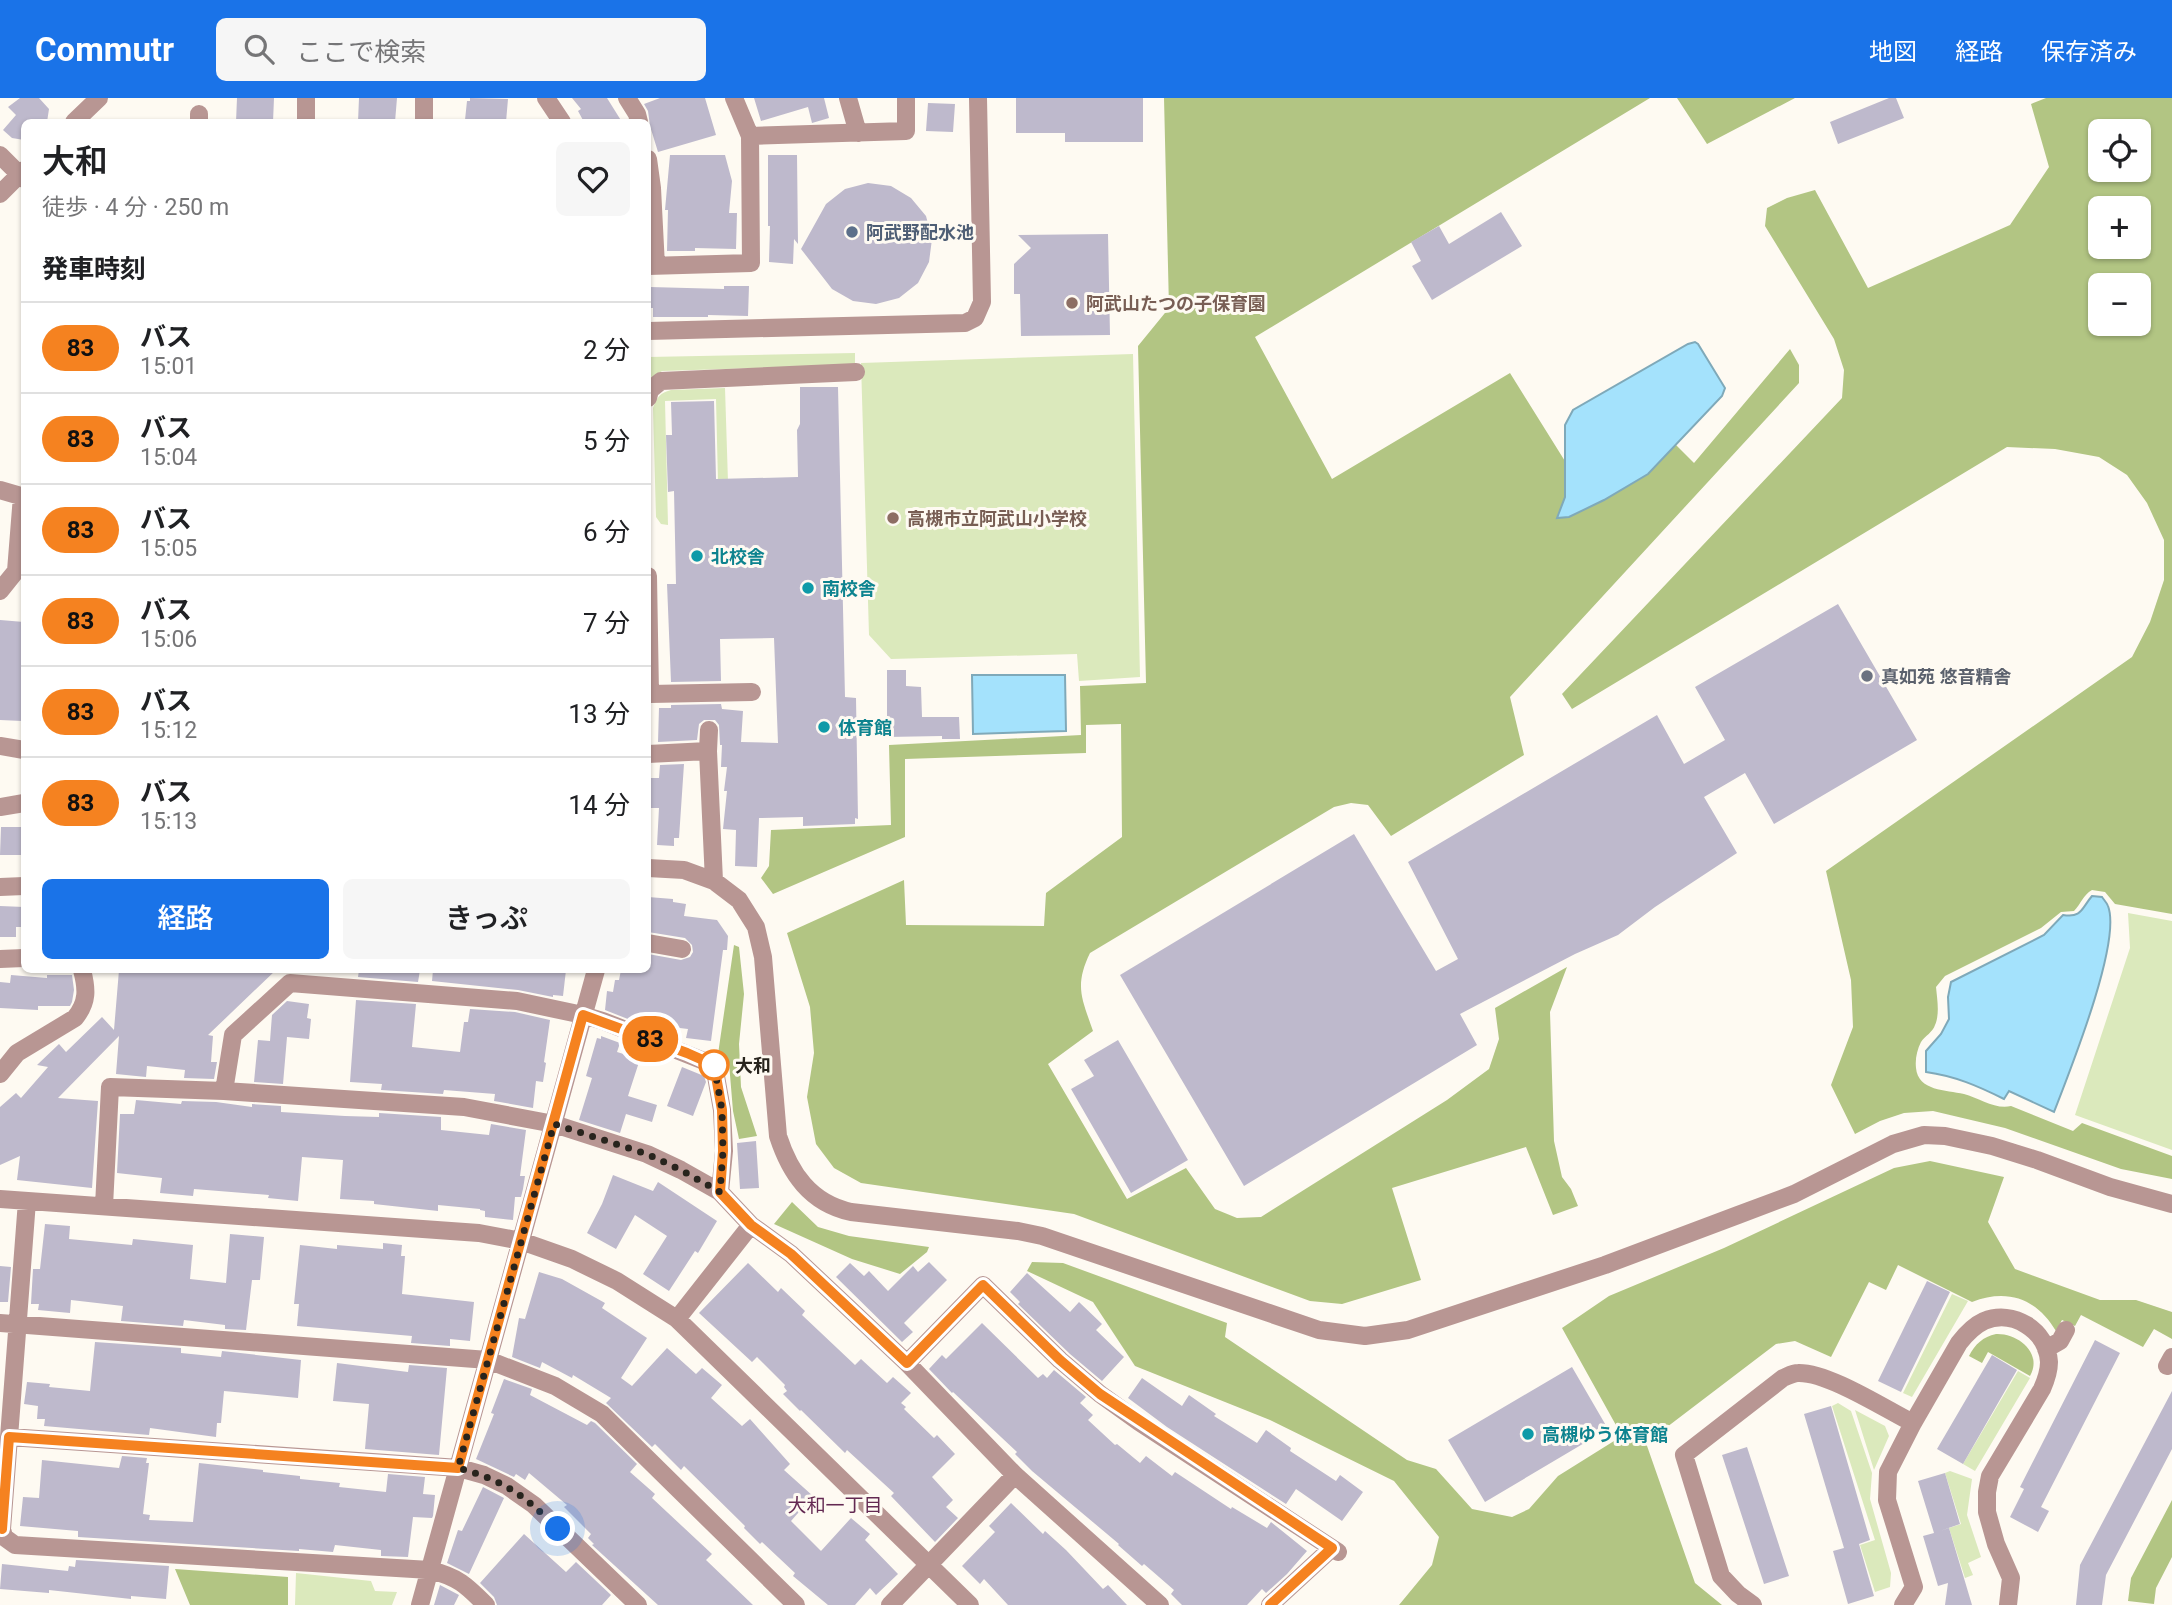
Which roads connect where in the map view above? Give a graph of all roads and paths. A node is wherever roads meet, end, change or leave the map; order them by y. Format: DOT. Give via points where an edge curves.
graph roads {
  1 [pos="99,98"];
  2 [pos="306,98"];
  3 [pos="424,98"];
  4 [pos="546,98"];
  5 [pos="627,98"];
  6 [pos="734,98"];
  7 [pos="848,98"];
  8 [pos="906,98"];
  9 [pos="978,98"];
  10 [pos="77,119"];
  11 [pos="306,119"];
  12 [pos="424,119"];
  13 [pos="560,119"];
  14 [pos="638,119"];
  15 [pos="858,133"];
  16 [pos="750,136"];
  17 [pos="0,155"];
  18 [pos="21,172"];
  19 [pos="21,176"];
  20 [pos="651,181"];
  21 [pos="0,194"];
  22 [pos="652,266"];
  23 [pos="651,331"];
  24 [pos="856,372"];
  25 [pos="651,389"];
  26 [pos="0,490"];
  27 [pos="21,496"];
  28 [pos="21,505"];
  29 [pos="9,553"];
  30 [pos="0,591"];
  31 [pos="752,692"];
  32 [pos="651,694"];
  33 [pos="709,730"];
  34 [pos="0,746"];
  35 [pos="21,750"];
  36 [pos="708,751"];
  37 [pos="651,754"];
  38 [pos="21,804"];
  39 [pos="0,807"];
  40 [pos="651,868"];
  41 [pos="714,881"];
  42 [pos="21,886"];
  43 [pos="0,887"];
  44 [pos="651,944"];
  45 [pos="682,949"];
  46 [pos="21,958"];
  47 [pos="0,959"];
  48 [pos="82,973"];
  49 [pos="595,973"];
  50 [pos="583,1015"];
  51 [pos="0,1074"];
  52 [pos="224,1091"];
  53 [pos="554,1124"];
  54 [pos="720,1192"];
  55 [pos="0,1199"];
  56 [pos="27,1201"];
  57 [pos="2172,1204"];
  58 [pos="104,1206"];
  59 [pos="751,1225"];
  60 [pos="521,1241"];
  61 [pos="677,1319"];
  62 [pos="8,1323"];
  63 [pos="2066,1331"];
  64 [pos="2046,1349"];
  65 [pos="488,1360"];
  66 [pos="907,1363"];
  67 [pos="1913,1423"];
  68 [pos="9,1437"];
  69 [pos="458,1468"];
  70 [pos="1015,1475"];
  71 [pos="929,1565"];
  72 [pos="430,1570"];
  73 [pos="1917,1596"];
  74 [pos="420,1605"];
  75 [pos="486,1605"];
  76 [pos="638,1605"];
  77 [pos="796,1605"];
  78 [pos="890,1605"];
  79 [pos="970,1605"];
  80 [pos="1160,1605"];
  81 [pos="1270,1605"];
  82 [pos="1753,1605"];
  83 [pos="1903,1605"];
  84 [pos="2008,1605"];
  1 -- 10 [label="street"];
  2 -- 11 [label="street"];
  3 -- 12 [label="street"];
  4 -- 13 [label="street"];
  5 -- 14 [label="street"];
  6 -- 16 [label="street"];
  7 -- 15 [label="street"];
  8 -- 15 [label="street" via="906,131"];
  9 -- 23 [label="street" via="982,302 975,318 965,323 909,326"];
  15 -- 16 [label="street"];
  16 -- 22 [label="street" via="751,263"];
  17 -- 18 [label="street"];
  19 -- 21 [label="street"];
  20 -- 22 [label="street"];
  24 -- 25 [label="street" via="662,381"];
  26 -- 27 [label="street"];
  28 -- 29 [label="street"];
  29 -- 30 [label="street" via="16,571"];
  31 -- 32 [label="street"];
  33 -- 36 [label="street"];
  34 -- 35 [label="street"];
  36 -- 37 [label="street"];
  36 -- 41 [label="street"];
  38 -- 39 [label="street"];
  40 -- 41 [label="street" via="684,870"];
  41 -- 57 [label="street" via="739,900 758,934 778,1136 798,1180 816,1197 850,1212 1042,1236 1319,1330 1364,1336 1408,1329 1605,1265 1794,1194 1893,1144 1924,1135 2000,1148"];
  42 -- 43 [label="street"];
  44 -- 45 [label="street"];
  46 -- 47 [label="street"];
  48 -- 51 [label="street" via="86,995 75,1018 17,1053"];
  49 -- 50 [label="street"];
  50 -- 52 [label="street" via="517,1001 290,983 233,1035"];
  50 -- 53 [label="street"];
  50 -- 54 [label="street" via="714,1065 722,1110"];
  52 -- 53 [label="street" via="464,1107"];
  52 -- 58 [label="street" via="110,1087"];
  53 -- 54 [label="street" via="647,1154"];
  53 -- 60 [label="street"];
  54 -- 59 [label="street"];
  55 -- 56 [label="street"];
  56 -- 58 [label="street"];
  56 -- 62 [label="street"];
  58 -- 60 [label="street" via="478,1233"];
  59 -- 61 [label="street"];
  59 -- 66 [label="street" via="791,1254"];
  60 -- 61 [label="street" via="617,1281"];
  60 -- 65 [label="street"];
  61 -- 71 [label="street"];
  62 -- 65 [label="street"];
  62 -- 68 [label="street"];
  63 -- 64 [label="street"];
  64 -- 67 [label="street" via="2037,1333 2021,1321 2002,1317 1984,1321 1959,1343"];
  64 -- 84 [label="street" via="2048,1374 2042,1389 1990,1476 1987,1493 1996,1544 2011,1578"];
  65 -- 69 [label="street"];
  65 -- 77 [label="street" via="555,1386 602,1415"];
  66 -- 70 [label="street"];
  66 -- 81 [label="street" via="983,1285 1100,1394 1335,1550"];
  67 -- 73 [label="street" via="1886,1485"];
  67 -- 82 [label="street" via="1817,1376 1793,1374 1684,1455 1721,1576"];
  68 -- 69 [label="street"];
  68 -- 72 [label="street" via="2,1529 15,1545"];
  69 -- 72 [label="street"];
  69 -- 76 [label="street" via="507,1486 534,1505"];
  70 -- 71 [label="street"];
  70 -- 80 [label="street"];
  71 -- 78 [label="street"];
  71 -- 79 [label="street"];
  72 -- 74 [label="street"];
  72 -- 75 [label="street" via="452,1576"];
  73 -- 83 [label="street"];
}
